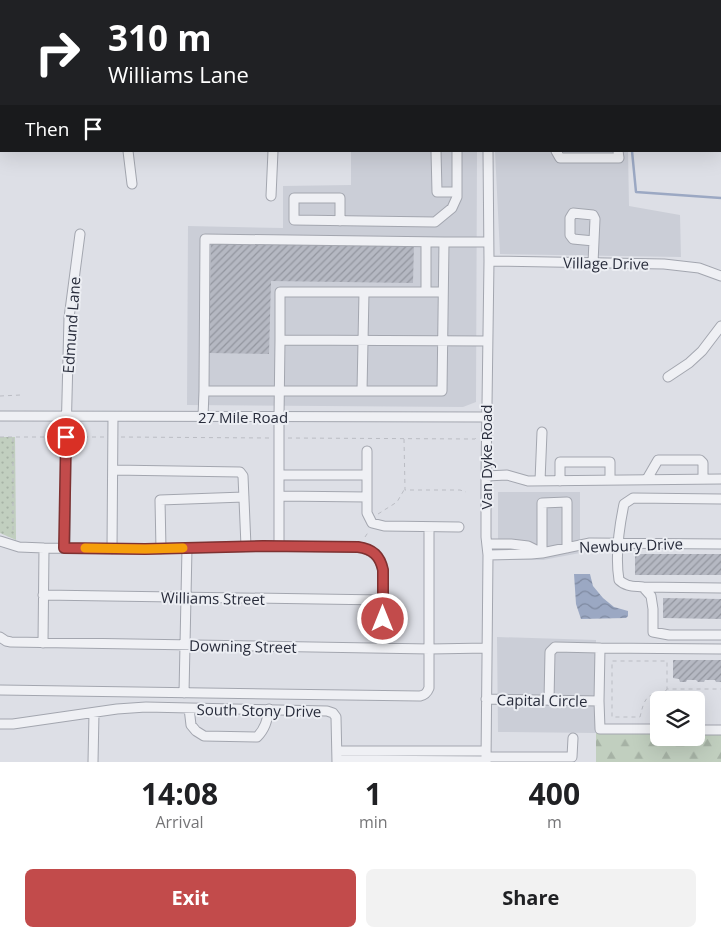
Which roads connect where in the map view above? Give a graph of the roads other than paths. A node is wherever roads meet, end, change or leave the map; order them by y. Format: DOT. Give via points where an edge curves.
graph roads {
  1 [pos="128,152"];
  2 [pos="273,152"];
  3 [pos="436,152"];
  4 [pos="457,152"];
  5 [pos="488,152"];
  6 [pos="557,152"];
  7 [pos="618,152"];
  8 [pos="132,184"];
  9 [pos="457,192"];
  10 [pos="272,196"];
  11 [pos="340,221"];
  12 [pos="80,234"];
  13 [pos="594,241"];
  14 [pos="426,242"];
  15 [pos="444,242"];
  16 [pos="488,242"];
  17 [pos="489,261"];
  18 [pos="593,263"];
  19 [pos="721,276"];
  20 [pos="364,292"];
  21 [pos="426,292"];
  22 [pos="443,292"];
  23 [pos="721,326"];
  24 [pos="280,340"];
  25 [pos="363,340"];
  26 [pos="443,341"];
  27 [pos="487,341"];
  28 [pos="668,377"];
  29 [pos="204,391"];
  30 [pos="279,391"];
  31 [pos="362,391"];
  32 [pos="0,416"];
  33 [pos="66,416"];
  34 [pos="113,417"];
  35 [pos="203,417"];
  36 [pos="279,417"];
  37 [pos="487,417"];
  38 [pos="542,432"];
  39 [pos="367,451"];
  40 [pos="113,470"];
  41 [pos="279,474"];
  42 [pos="367,475"];
  43 [pos="486,476"];
  44 [pos="703,479"];
  45 [pos="721,479"];
  46 [pos="610,480"];
  47 [pos="647,480"];
  48 [pos="540,481"];
  49 [pos="560,481"];
  50 [pos="279,496"];
  51 [pos="244,497"];
  52 [pos="367,497"];
  53 [pos="721,499"];
  54 [pos="429,527"];
  55 [pos="459,527"];
  56 [pos="487,544"];
  57 [pos="618,544"];
  58 [pos="721,544"];
  59 [pos="1,545"];
  60 [pos="246,546"];
  61 [pos="279,546"];
  62 [pos="44,548"];
  63 [pos="64,548"];
  64 [pos="112,548"];
  65 [pos="186,548"];
  66 [pos="567,548"];
  67 [pos="160,549"];
  68 [pos="542,553"];
  69 [pos="488,555"];
  70 [pos="643,587"];
  71 [pos="721,588"];
  72 [pos="43,595"];
  73 [pos="186,598"];
  74 [pos="383,600"];
  75 [pos="653,632"];
  76 [pos="721,635"];
  77 [pos="0,637"];
  78 [pos="42,643"];
  79 [pos="185,645"];
  80 [pos="382,648"];
  81 [pos="487,648"];
  82 [pos="600,648"];
  83 [pos="652,648"];
  84 [pos="430,649"];
  85 [pos="721,649"];
  86 [pos="0,690"];
  87 [pos="184,693"];
  88 [pos="486,699"];
  89 [pos="549,700"];
  90 [pos="599,701"];
  91 [pos="189,708"];
  92 [pos="269,709"];
  93 [pos="94,713"];
  94 [pos="0,724"];
  95 [pos="650,729"];
  96 [pos="705,730"];
  97 [pos="721,730"];
  98 [pos="573,738"];
  99 [pos="338,750"];
  100 [pos="486,758"];
  101 [pos="338,761"];
  102 [pos="436,761"];
  103 [pos="470,761"];
  104 [pos="93,762"];
  1 -- 8 [label="street"];
  2 -- 10 [label="street"];
  3 -- 9 [label="street" via="436,192"];
  4 -- 9 [label="street"];
  5 -- 16 [label="street, Van Dyke Road"];
  6 -- 7 [label="street" via="560,158 619,158"];
  9 -- 11 [label="street" via="452,208 435,222"];
  11 -- 11 [label="street" via="294,220 294,198 340,198"];
  12 -- 33 [label="street, Edmund Lane" via="69,318"];
  13 -- 18 [label="street"];
  14 -- 15 [label="street"];
  14 -- 21 [label="street"];
  14 -- 29 [label="street" via="205,239"];
  15 -- 16 [label="street"];
  15 -- 22 [label="street"];
  16 -- 17 [label="street, Van Dyke Road"];
  17 -- 18 [label="street, Village Drive"];
  17 -- 27 [label="street, Van Dyke Road"];
  18 -- 19 [label="street, Village Drive" via="664,264 699,268"];
  20 -- 21 [label="street"];
  20 -- 24 [label="street" via="280,292"];
  20 -- 25 [label="street"];
  21 -- 22 [label="street"];
  22 -- 26 [label="street"];
  23 -- 28 [label="street" via="702,351"];
  24 -- 25 [label="street"];
  24 -- 30 [label="street"];
  25 -- 26 [label="street"];
  25 -- 31 [label="street"];
  26 -- 27 [label="street"];
  26 -- 31 [label="street" via="442,391"];
  27 -- 37 [label="street, Van Dyke Road"];
  29 -- 30 [label="street"];
  29 -- 35 [label="street"];
  30 -- 31 [label="street"];
  30 -- 36 [label="street"];
  32 -- 33 [label="street, 27 Mile Road"];
  33 -- 34 [label="street, 27 Mile Road"];
  33 -- 63 [label="street, Edmund Lane"];
  34 -- 35 [label="street, 27 Mile Road"];
  34 -- 40 [label="street"];
  35 -- 36 [label="street, 27 Mile Road"];
  36 -- 37 [label="street, 27 Mile Road"];
  36 -- 41 [label="street"];
  37 -- 43 [label="street, Van Dyke Road"];
  38 -- 48 [label="street"];
  39 -- 42 [label="street"];
  40 -- 51 [label="street" via="237,471 243,476"];
  40 -- 64 [label="street"];
  41 -- 42 [label="street"];
  41 -- 50 [label="street"];
  42 -- 52 [label="street"];
  43 -- 48 [label="street" via="507,475"];
  43 -- 56 [label="street, Van Dyke Road"];
  44 -- 45 [label="street"];
  44 -- 47 [label="street"];
  44 -- 47 [label="street" via="700,460 658,460"];
  46 -- 47 [label="street"];
  46 -- 49 [label="street"];
  46 -- 49 [label="street" via="610,462 560,462"];
  48 -- 49 [label="street"];
  50 -- 52 [label="street"];
  50 -- 61 [label="street"];
  51 -- 60 [label="street"];
  51 -- 67 [label="street" via="160,500"];
  52 -- 54 [label="street" via="367,513 373,523"];
  53 -- 57 [label="street" via="633,498 624,504"];
  54 -- 55 [label="street"];
  54 -- 84 [label="street"];
  56 -- 68 [label="street" via="528,546"];
  56 -- 69 [label="street, Van Dyke Road"];
  57 -- 58 [label="street, Newbury Drive"];
  57 -- 66 [label="street, Newbury Drive" via="590,543"];
  57 -- 70 [label="street" via="619,580 623,584"];
  59 -- 62 [label="street"];
  60 -- 61 [label="street"];
  60 -- 65 [label="street"];
  61 -- 74 [label="street" via="371,550 382,564"];
  62 -- 63 [label="street"];
  62 -- 72 [label="street"];
  63 -- 64 [label="street"];
  64 -- 67 [label="street"];
  65 -- 67 [label="street"];
  65 -- 73 [label="street"];
  66 -- 68 [label="street, Newbury Drive"];
  66 -- 68 [label="street" via="567,502 542,503"];
  68 -- 69 [label="street, Newbury Drive"];
  69 -- 81 [label="street, Van Dyke Road"];
  70 -- 71 [label="street"];
  70 -- 75 [label="street" via="652,596"];
  72 -- 73 [label="street, Williams Street"];
  72 -- 78 [label="street"];
  73 -- 74 [label="street, Williams Street"];
  73 -- 79 [label="street"];
  74 -- 80 [label="street"];
  75 -- 76 [label="street"];
  75 -- 83 [label="street"];
  77 -- 78 [label="street, Downing Street" via="6,642"];
  78 -- 79 [label="street, Downing Street"];
  79 -- 80 [label="street, Downing Street"];
  79 -- 87 [label="street"];
  80 -- 84 [label="street, Downing Street"];
  81 -- 84 [label="street, Downing Street"];
  81 -- 88 [label="street, Van Dyke Road"];
  82 -- 83 [label="street"];
  82 -- 89 [label="street" via="556,647 550,652"];
  82 -- 90 [label="street"];
  83 -- 85 [label="street"];
  84 -- 87 [label="street" via="429,688 420,696"];
  86 -- 87 [label="street"];
  88 -- 89 [label="street, Capital Circle"];
  88 -- 100 [label="street, Van Dyke Road"];
  89 -- 90 [label="street, Capital Circle"];
  90 -- 95 [label="street" via="600,728"];
  91 -- 92 [label="street, South Stony Drive"];
  91 -- 92 [label="street" via="191,726 204,736 257,737 262,732"];
  91 -- 93 [label="street, South Stony Drive" via="146,707"];
  92 -- 99 [label="street, South Stony Drive" via="327,710 333,713"];
  93 -- 94 [label="street, South Stony Drive"];
  93 -- 104 [label="street"];
  96 -- 97 [label="street"];
  98 -- 100 [label="street" via="572,758"];
  99 -- 100 [label="street"];
  99 -- 101 [label="street"];
  100 -- 103 [label="street"];
  101 -- 102 [label="street"];
  102 -- 103 [label="street"];
}
